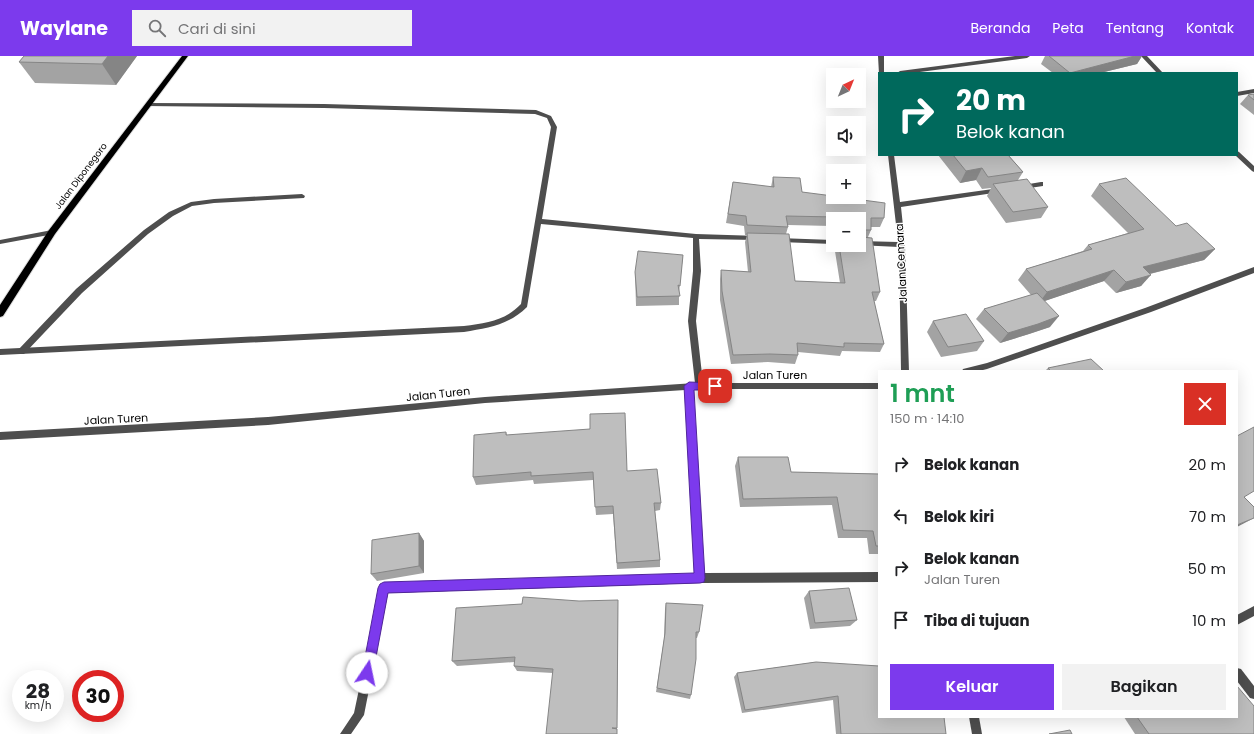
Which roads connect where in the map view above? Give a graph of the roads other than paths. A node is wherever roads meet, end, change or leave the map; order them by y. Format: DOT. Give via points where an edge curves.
graph roads {
  1 [pos="185,56"];
  2 [pos="881,56"];
  3 [pos="1027,56"];
  4 [pos="1144,56"];
  5 [pos="881,72"];
  6 [pos="907,72"];
  7 [pos="1159,72"];
  8 [pos="1254,92"];
  9 [pos="1238,94"];
  10 [pos="148,105"];
  11 [pos="1238,154"];
  12 [pos="891,156"];
  13 [pos="1254,170"];
  14 [pos="1041,184"];
  15 [pos="1018,188"];
  16 [pos="1011,189"];
  17 [pos="302,196"];
  18 [pos="898,205"];
  19 [pos="538,221"];
  20 [pos="52,232"];
  21 [pos="696,236"];
  22 [pos="765,239"];
  23 [pos="772,239"];
  24 [pos="0,242"];
  25 [pos="826,242"];
  26 [pos="866,243"];
  27 [pos="902,245"];
  28 [pos="1254,270"];
  29 [pos="0,313"];
  30 [pos="0,352"];
  31 [pos="21,352"];
  32 [pos="989,369"];
  33 [pos="905,370"];
  34 [pos="978,370"];
  35 [pos="689,386"];
  36 [pos="699,386"];
  37 [pos="878,386"];
  38 [pos="0,436"];
  39 [pos="878,577"];
  40 [pos="700,578"];
  41 [pos="1254,611"];
  42 [pos="1238,619"];
  43 [pos="1238,674"];
  44 [pos="1254,694"];
  45 [pos="974,718"];
  46 [pos="345,734"];
  47 [pos="977,734"];
  1 -- 10 [label="main road, Jalan Diponegoro"];
  2 -- 5 [label="street"];
  3 -- 6 [label="street"];
  4 -- 7 [label="street"];
  8 -- 9 [label="street"];
  10 -- 19 [label="street" via="324,106 536,112 549,117 554,128"];
  10 -- 20 [label="main road, Jalan Diponegoro"];
  11 -- 13 [label="street"];
  12 -- 18 [label="street, Jalan Cemara"];
  14 -- 15 [label="street"];
  16 -- 18 [label="street"];
  17 -- 31 [label="street" via="214,200 191,204 171,214 146,232 79,290"];
  18 -- 27 [label="street, Jalan Cemara"];
  19 -- 21 [label="street"];
  19 -- 31 [label="street" via="524,305 517,314 498,324 464,329"];
  20 -- 24 [label="street"];
  20 -- 29 [label="main road, Jalan Diponegoro"];
  21 -- 22 [label="street"];
  21 -- 36 [label="street" via="697,271 692,321"];
  23 -- 25 [label="street"];
  26 -- 27 [label="street"];
  27 -- 33 [label="street, Jalan Cemara"];
  28 -- 32 [label="street"];
  30 -- 31 [label="street"];
  32 -- 34 [label="street"];
  35 -- 36 [label="street, Jalan Turen"];
  35 -- 38 [label="street, Jalan Turen" via="485,400 268,421"];
  35 -- 40 [label="street"];
  36 -- 37 [label="street, Jalan Turen"];
  39 -- 40 [label="street"];
  40 -- 46 [label="street" via="384,588 359,715"];
  41 -- 42 [label="street"];
  43 -- 44 [label="street"];
  45 -- 47 [label="street"];
}
